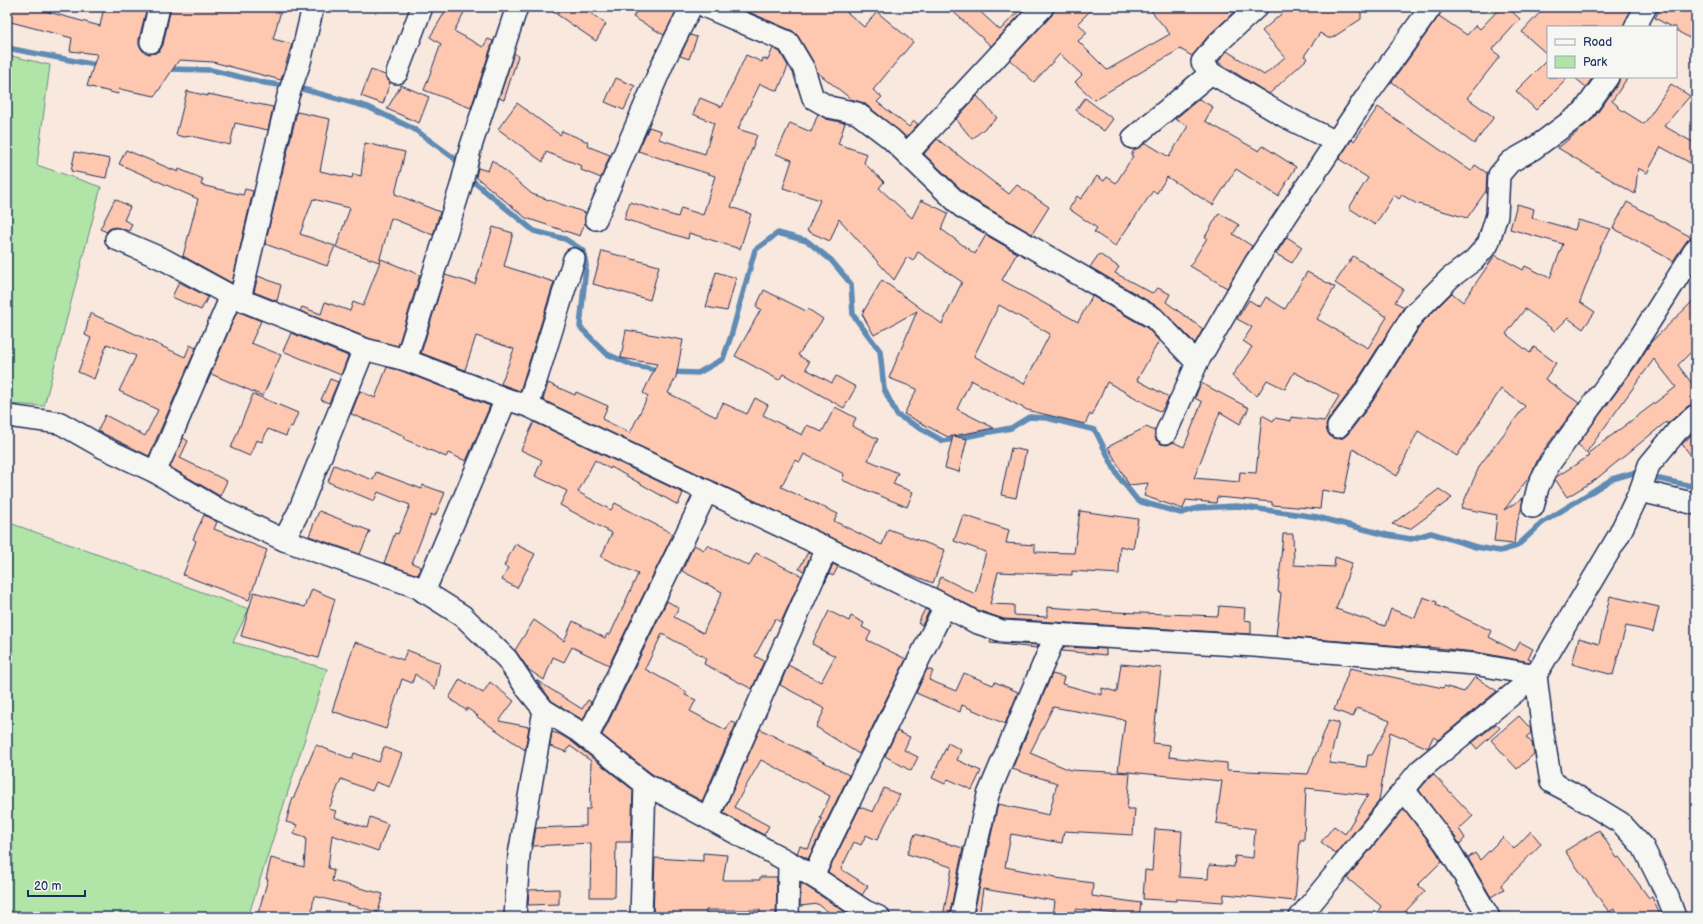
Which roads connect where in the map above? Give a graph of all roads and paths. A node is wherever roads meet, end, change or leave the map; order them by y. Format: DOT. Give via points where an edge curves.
graph roads {
  1 [pos="159,7"];
  2 [pos="313,7"];
  3 [pos="422,7"];
  4 [pos="517,7"];
  5 [pos="691,7"];
  6 [pos="706,7"];
  7 [pos="1044,7"];
  8 [pos="1257,7"];
  9 [pos="1431,7"];
  10 [pos="1646,7"];
  11 [pos="1636,26"];
  12 [pos="151,42"];
  13 [pos="397,73"];
  14 [pos="1211,73"];
  15 [pos="1607,78"];
  16 [pos="1133,138"];
  17 [pos="1336,142"];
  18 [pos="907,154"];
  19 [pos="596,219"];
  20 [pos="116,239"];
  21 [pos="1696,248"];
  22 [pos="574,259"];
  23 [pos="235,298"];
  24 [pos="364,349"];
  25 [pos="406,360"];
  26 [pos="1197,363"];
  27 [pos="506,399"];
  28 [pos="528,406"];
  29 [pos="7,416"];
  30 [pos="1696,416"];
  31 [pos="1338,427"];
  32 [pos="1166,433"];
  33 [pos="155,472"];
  34 [pos="1644,480"];
  35 [pos="707,491"];
  36 [pos="1696,504"];
  37 [pos="1533,507"];
  38 [pos="284,540"];
  39 [pos="827,548"];
  40 [pos="424,592"];
  41 [pos="945,606"];
  42 [pos="1056,634"];
  43 [pos="1536,675"];
  44 [pos="544,710"];
  45 [pos="587,738"];
  46 [pos="645,784"];
  47 [pos="1404,790"];
  48 [pos="708,818"];
  49 [pos="789,862"];
  50 [pos="813,876"];
  51 [pos="515,917"];
  52 [pos="640,917"];
  53 [pos="788,917"];
  54 [pos="879,917"];
  55 [pos="961,917"];
  56 [pos="1300,917"];
  57 [pos="1489,917"];
  58 [pos="1674,917"];
  1 -- 12 [label="street"];
  2 -- 23 [label="street"];
  3 -- 13 [label="street"];
  4 -- 25 [label="street" via="471,146 461,186"];
  5 -- 19 [label="street" via="664,61"];
  6 -- 18 [label="street" via="788,42 804,69 813,98 830,107 857,113"];
  7 -- 18 [label="street"];
  8 -- 14 [label="street" via="1218,43 1202,62"];
  9 -- 17 [label="street"];
  10 -- 11 [label="street"];
  14 -- 16 [label="street"];
  14 -- 17 [label="street" via="1284,116"];
  15 -- 31 [label="street" via="1583,112 1533,149 1510,162 1499,174 1497,215 1488,244 1413,315 1363,394"];
  17 -- 26 [label="street" via="1255,262"];
  18 -- 26 [label="street" via="962,207 1154,318"];
  20 -- 23 [label="street" via="165,260"];
  21 -- 37 [label="street" via="1628,356 1550,463 1538,487"];
  22 -- 28 [label="street"];
  23 -- 24 [label="street"];
  23 -- 33 [label="street"];
  24 -- 25 [label="street"];
  24 -- 38 [label="street" via="299,511"];
  25 -- 27 [label="street"];
  26 -- 32 [label="street"];
  27 -- 28 [label="street"];
  27 -- 40 [label="street"];
  28 -- 35 [label="street"];
  29 -- 33 [label="street" via="60,423 104,448"];
  30 -- 34 [label="street" via="1678,430"];
  33 -- 38 [label="street" via="218,509"];
  34 -- 36 [label="street"];
  34 -- 43 [label="street" via="1619,535"];
  35 -- 39 [label="street"];
  35 -- 45 [label="street"];
  38 -- 40 [label="street" via="417,587"];
  39 -- 41 [label="street"];
  39 -- 48 [label="street"];
  40 -- 44 [label="street" via="463,616 507,659"];
  41 -- 42 [label="street" via="975,622 1002,631"];
  41 -- 50 [label="street"];
  42 -- 43 [label="street" via="1254,646 1474,664"];
  42 -- 55 [label="street" via="988,795"];
  43 -- 47 [label="street" via="1420,770"];
  43 -- 58 [label="street" via="1551,782 1621,823 1643,847 1668,897"];
  44 -- 45 [label="street"];
  44 -- 51 [label="street" via="519,855"];
  45 -- 46 [label="street"];
  46 -- 48 [label="street"];
  46 -- 52 [label="street"];
  47 -- 56 [label="street"];
  47 -- 57 [label="street" via="1445,843"];
  48 -- 49 [label="street"];
  49 -- 50 [label="street"];
  49 -- 53 [label="street"];
  50 -- 54 [label="street" via="865,911"];
}
